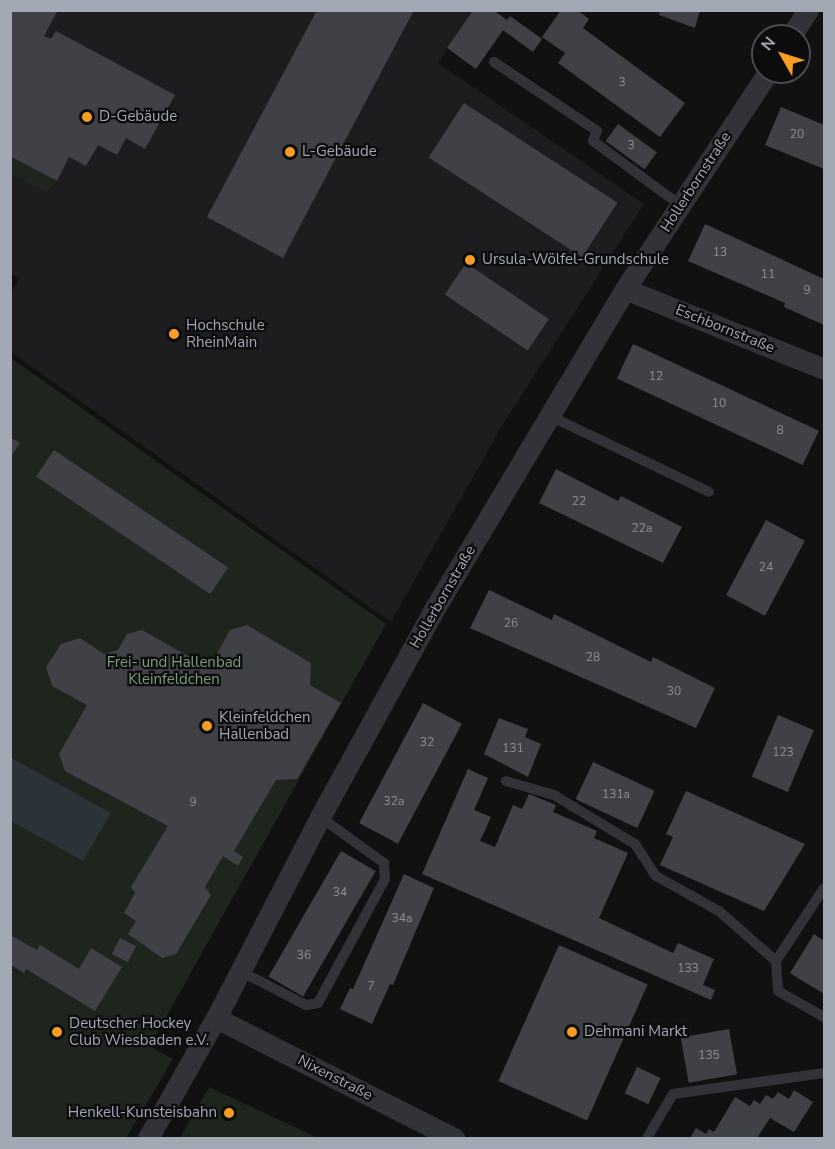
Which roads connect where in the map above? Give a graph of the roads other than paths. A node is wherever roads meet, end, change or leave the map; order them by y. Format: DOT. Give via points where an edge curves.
graph roads {
  1 [pos="808,10"];
  2 [pos="799,24"];
  3 [pos="494,62"];
  4 [pos="760,84"];
  5 [pos="680,205"];
  6 [pos="625,289"];
  7 [pos="825,369"];
  8 [pos="550,416"];
  9 [pos="709,492"];
  10 [pos="506,781"];
  11 [pos="320,818"];
  12 [pos="825,888"];
  13 [pos="776,961"];
  14 [pos="240,971"];
  15 [pos="825,1017"];
  16 [pos="216,1018"];
  17 [pos="825,1073"];
  18 [pos="148,1138"];
  19 [pos="454,1138"];
  20 [pos="646,1138"];
  1 -- 2 [label="street"];
  3 -- 5 [label="lane" via="597,131 593,141"];
  4 -- 5 [label="street, Hollerbornstraße"];
  5 -- 6 [label="street, Hollerbornstraße"];
  6 -- 7 [label="street, Eschbornstraße"];
  6 -- 8 [label="street, Hollerbornstraße"];
  8 -- 9 [label="lane"];
  8 -- 11 [label="street, Hollerbornstraße" via="432,613"];
  10 -- 13 [label="lane" via="554,795 635,843 656,876 719,911"];
  11 -- 14 [label="street, Hollerbornstraße"];
  11 -- 14 [label="lane" via="384,863 385,879 318,1003 306,1005"];
  12 -- 13 [label="lane"];
  13 -- 15 [label="lane" via="778,991"];
  14 -- 16 [label="street, Hollerbornstraße"];
  16 -- 18 [label="street, Hollerbornstraße"];
  16 -- 19 [label="street, Nixenstraße"];
  17 -- 20 [label="lane" via="673,1094"];
}
